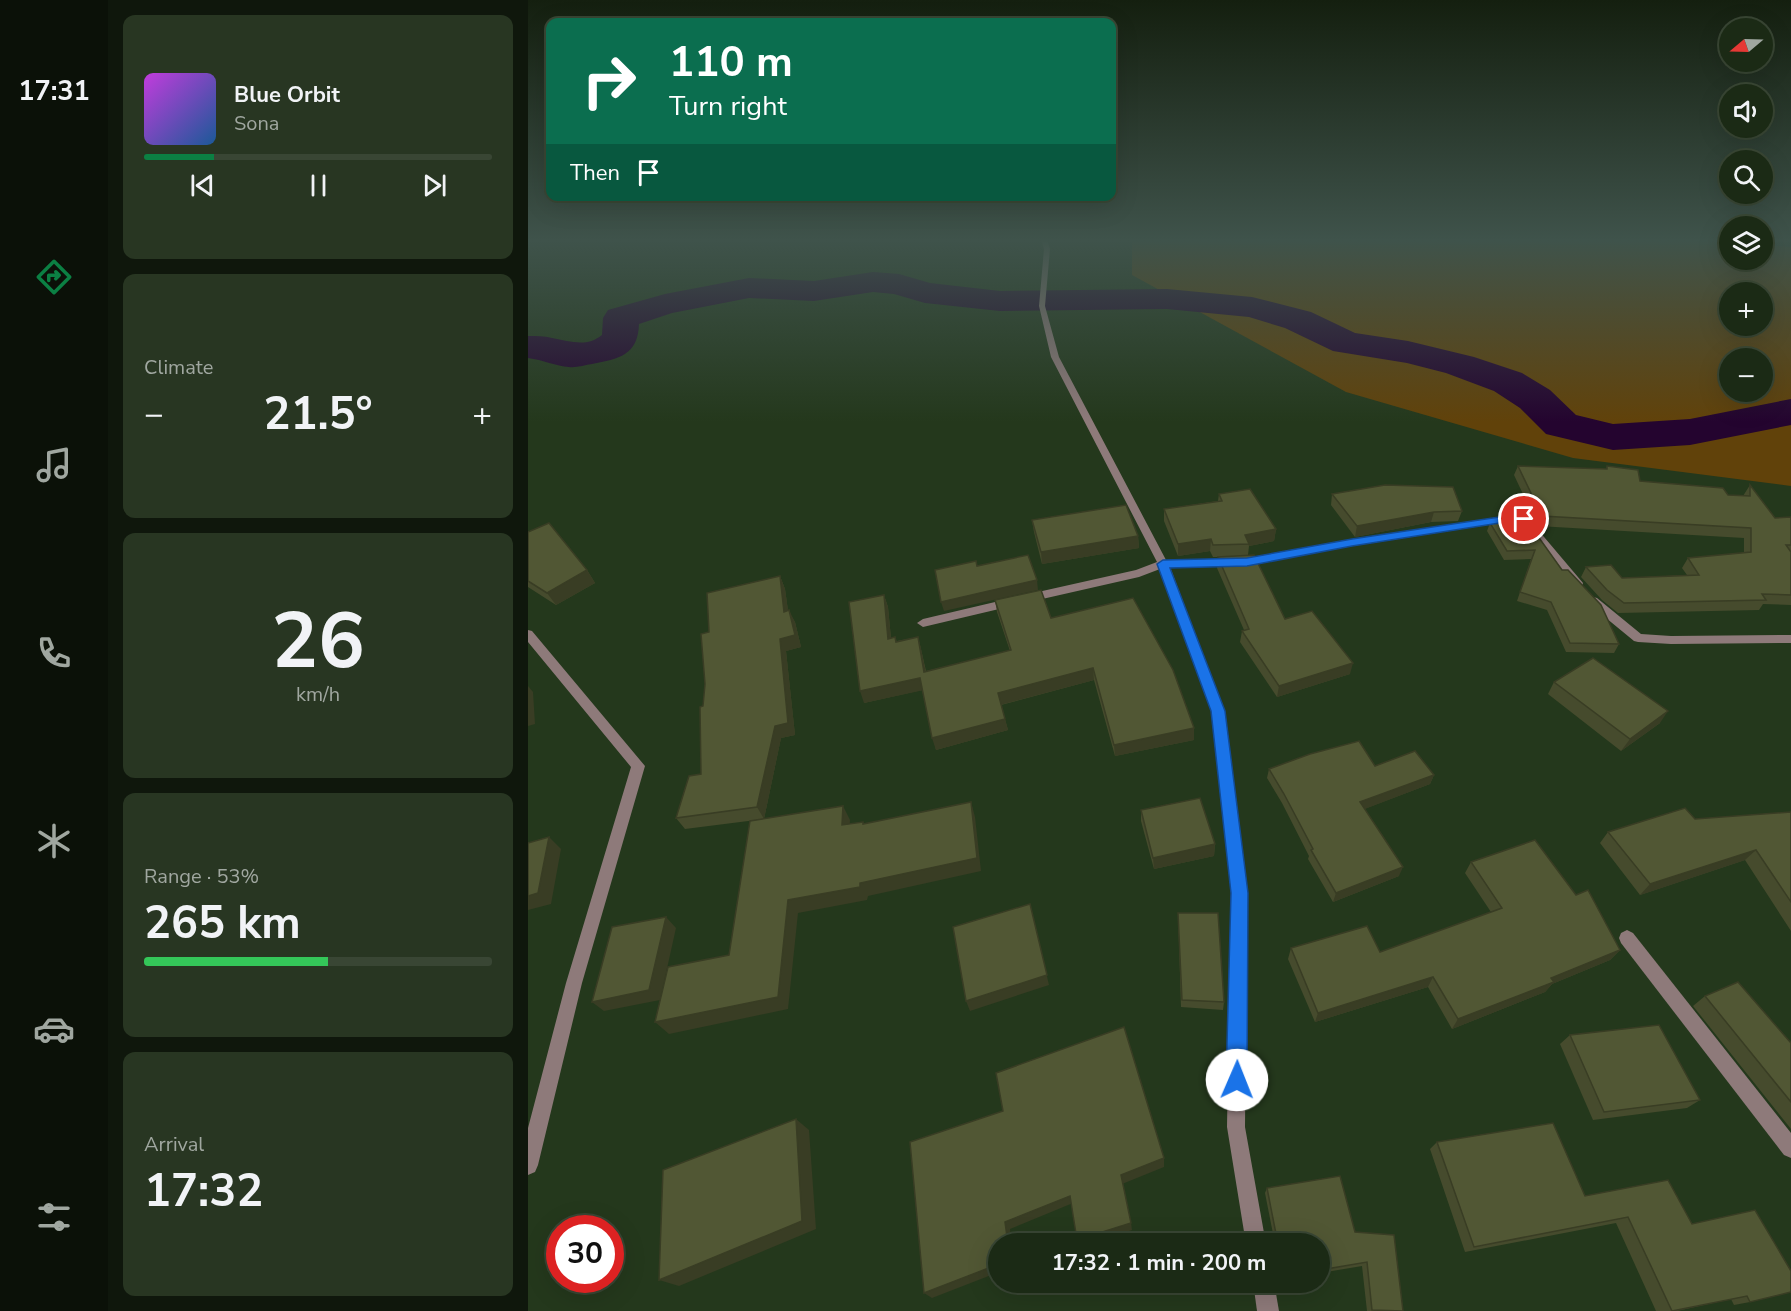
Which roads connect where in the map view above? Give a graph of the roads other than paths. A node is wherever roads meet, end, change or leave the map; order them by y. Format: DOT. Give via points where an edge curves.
graph roads {
  1 [pos="1043,300"];
  2 [pos="1163,564"];
  3 [pos="923,623"];
  4 [pos="528,634"];
  5 [pos="1791,639"];
  6 [pos="1627,938"];
  7 [pos="1791,1148"];
  8 [pos="528,1166"];
  9 [pos="1254,1233"];
  10 [pos="1265,1293"];
  11 [pos="1268,1311"];
  1 -- 2 [label="street" via="1055,357"];
  2 -- 3 [label="street" via="1139,573"];
  2 -- 5 [label="street" via="1247,562 1524,519 1596,605 1638,638"];
  2 -- 9 [label="street" via="1218,711 1239,893 1236,1127"];
  4 -- 8 [label="street" via="638,766 574,983"];
  6 -- 7 [label="street"];
  10 -- 11 [label="street"];
}
